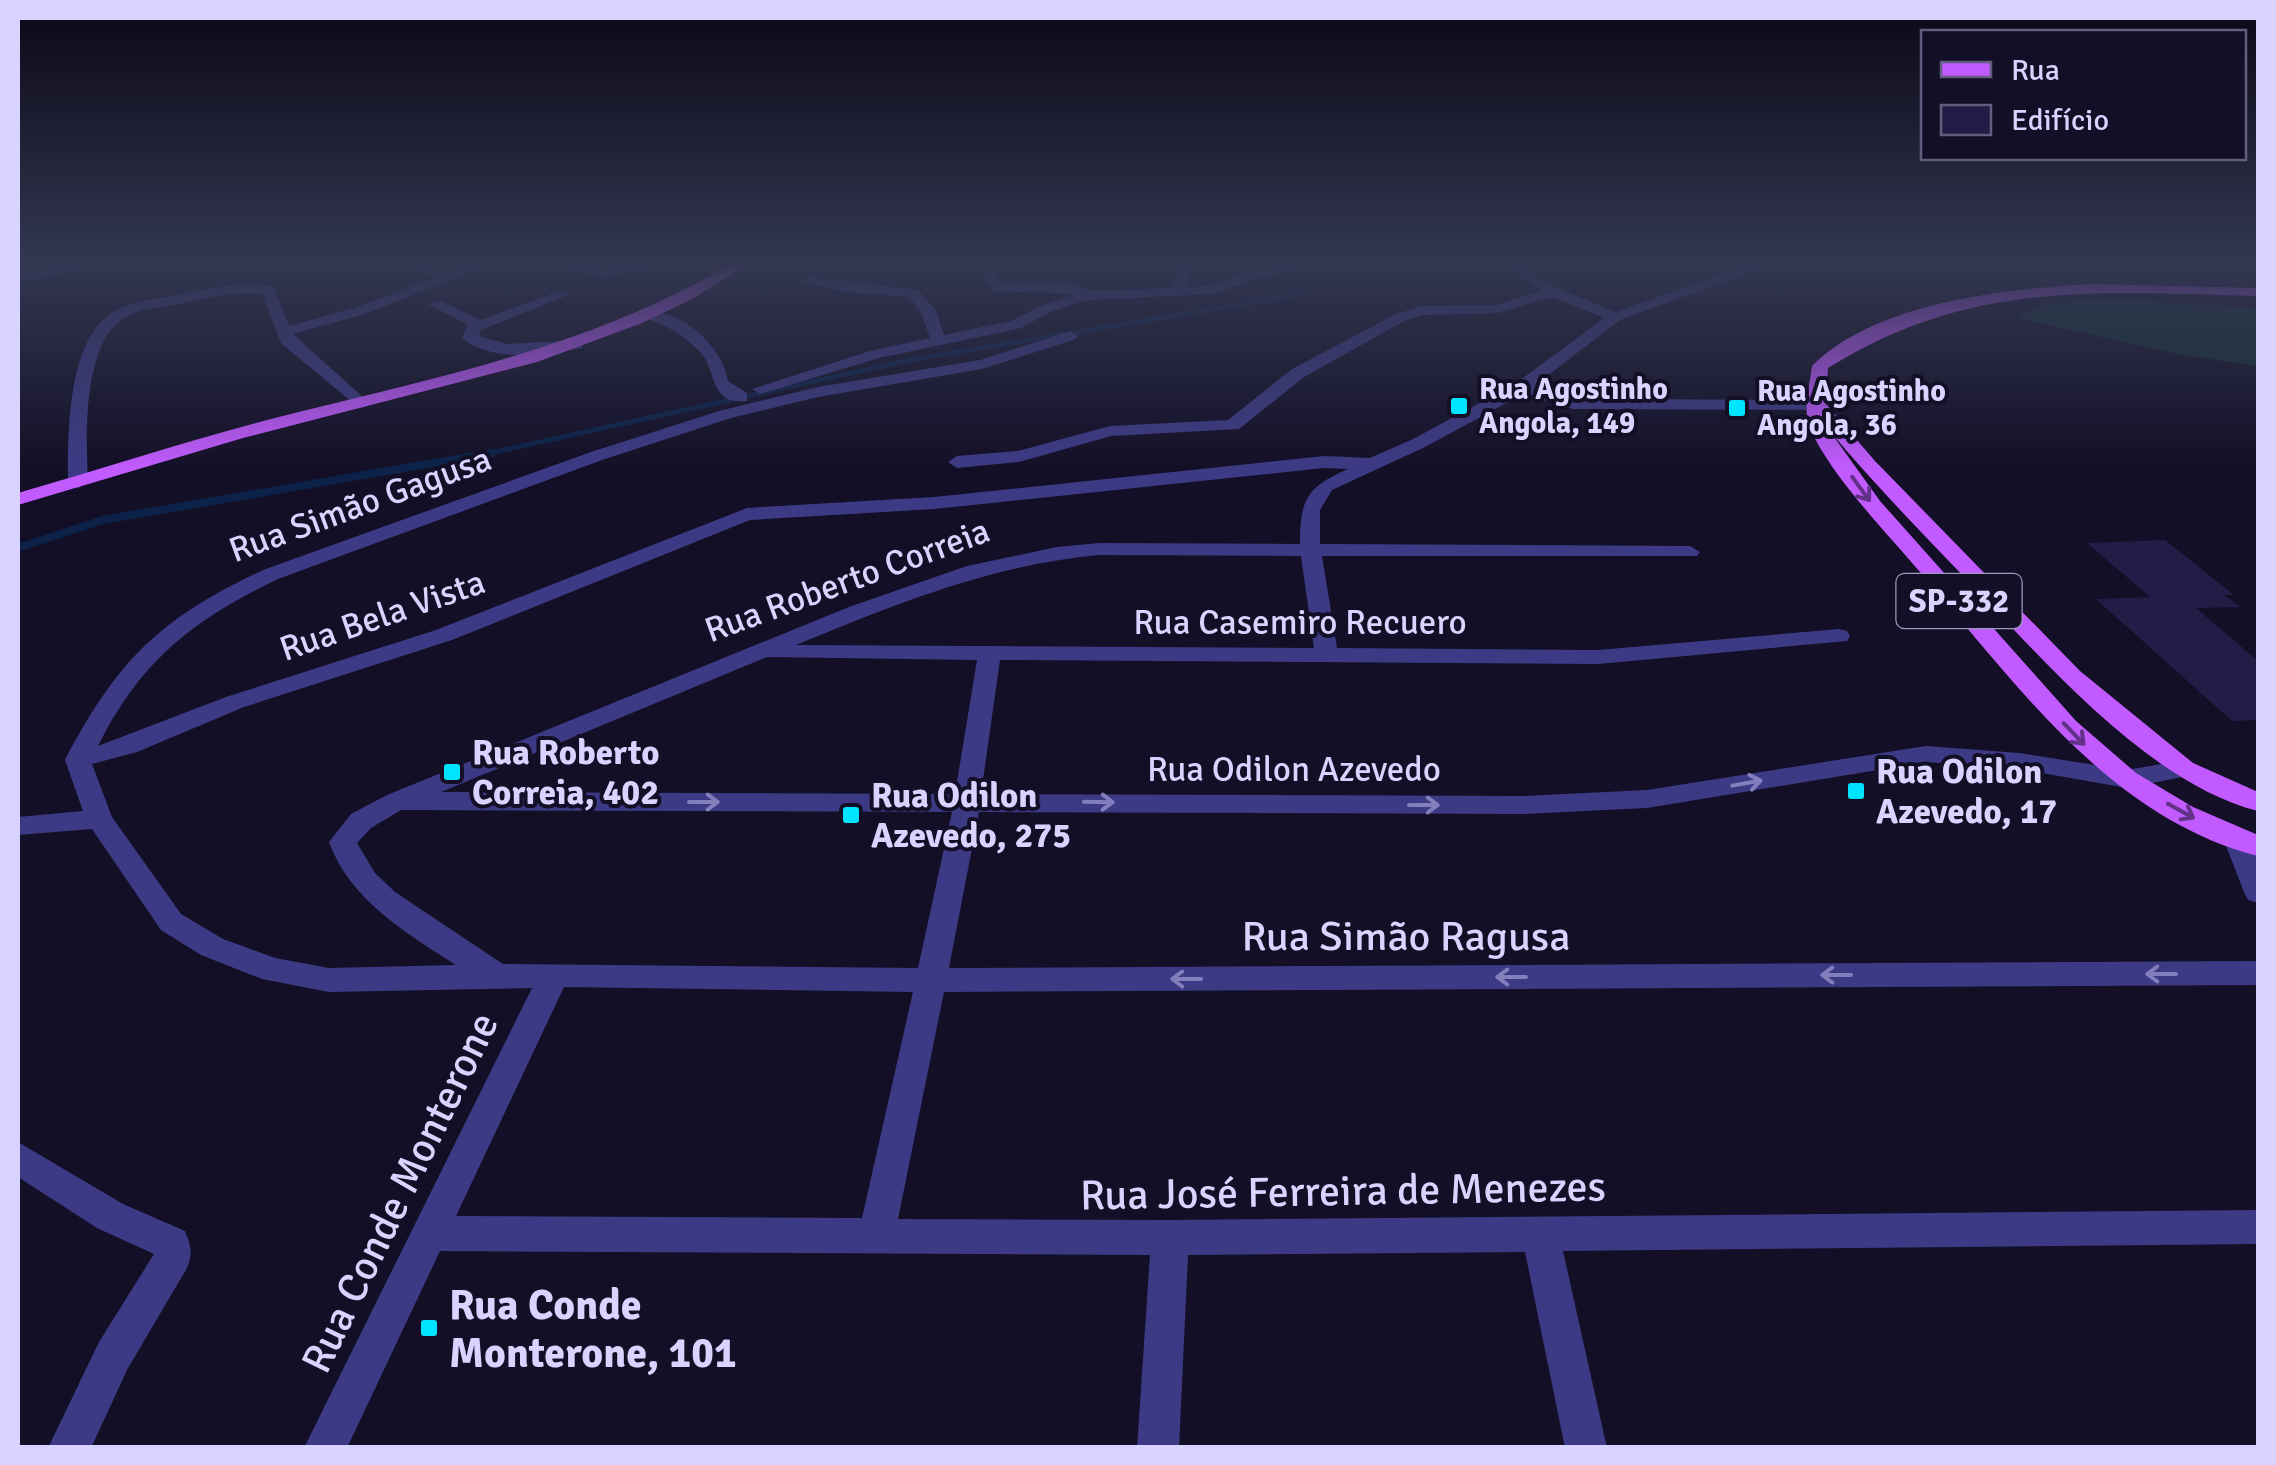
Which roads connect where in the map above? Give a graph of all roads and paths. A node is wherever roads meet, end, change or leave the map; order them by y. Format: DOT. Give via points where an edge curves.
graph roads {
  1 [pos="103,333"];
  2 [pos="284,333"];
  3 [pos="474,333"];
  4 [pos="610,333"];
  5 [pos="686,333"];
  6 [pos="936,333"];
  7 [pos="972,333"];
  8 [pos="1372,333"];
  9 [pos="1594,333"];
  10 [pos="1875,333"];
  11 [pos="1070,336"];
  12 [pos="938,340"];
  13 [pos="580,345"];
  14 [pos="1520,388"];
  15 [pos="742,398"];
  16 [pos="359,403"];
  17 [pos="1573,404"];
  18 [pos="1818,406"];
  19 [pos="1476,413"];
  20 [pos="720,415"];
  21 [pos="957,462"];
  22 [pos="1372,464"];
  23 [pos="78,482"];
  24 [pos="18,499"];
  25 [pos="1310,548"];
  26 [pos="1690,552"];
  27 [pos="1839,636"];
  28 [pos="760,652"];
  29 [pos="989,654"];
  30 [pos="1327,658"];
  31 [pos="78,760"];
  32 [pos="2184,769"];
  33 [pos="2127,779"];
  34 [pos="396,801"];
  35 [pos="967,802"];
  36 [pos="2258,802"];
  37 [pos="99,820"];
  38 [pos="18,826"];
  39 [pos="2251,836"];
  40 [pos="2258,892"];
  41 [pos="2258,973"];
  42 [pos="554,975"];
  43 [pos="499,978"];
  44 [pos="932,980"];
  45 [pos="18,1158"];
  46 [pos="2258,1228"];
  47 [pos="1540,1233"];
  48 [pos="429,1234"];
  49 [pos="876,1238"];
  50 [pos="1170,1238"];
  51 [pos="68,1448"];
  52 [pos="325,1448"];
  53 [pos="1158,1448"];
  54 [pos="1586,1448"];
  1 -- 23 [label="street" via="80,398"];
  2 -- 16 [label="street"];
  3 -- 13 [label="street" via="472,340 501,348"];
  4 -- 13 [label="main road"];
  5 -- 15 [label="street" via="718,364 720,383"];
  6 -- 12 [label="street"];
  7 -- 12 [label="street"];
  8 -- 21 [label="street" via="1298,373 1233,425 1110,432 1018,456"];
  9 -- 14 [label="street"];
  10 -- 18 [label="main road" via="1820,366"];
  11 -- 20 [label="street, Rua Simão Gagusa" via="970,366"];
  12 -- 15 [label="street"];
  13 -- 16 [label="main road"];
  14 -- 17 [label="street"];
  14 -- 19 [label="street"];
  15 -- 20 [label="street"];
  16 -- 23 [label="main road" via="208,440"];
  17 -- 18 [label="street"];
  17 -- 19 [label="street"];
  18 -- 32 [label="main road, SP-332" via="2008,614 2138,736"];
  18 -- 33 [label="main road, SP-332, one-way" via="1816,422 1872,505 2066,727"];
  19 -- 22 [label="street"];
  20 -- 31 [label="street, Rua Simão Gagusa" via="305,558 234,590 168,633 127,672"];
  22 -- 25 [label="street" via="1325,486 1315,499"];
  22 -- 31 [label="street, Rua Bela Vista" via="1324,462 934,504 765,511 444,635"];
  23 -- 24 [label="main road"];
  25 -- 26 [label="street, Rua Roberto Correia"];
  25 -- 28 [label="street, Rua Roberto Correia" via="1099,549 1007,558"];
  25 -- 30 [label="street"];
  27 -- 30 [label="street, Rua Casemiro Recuero" via="1598,656"];
  28 -- 29 [label="street, Rua Casemiro Recuero"];
  28 -- 34 [label="street, Rua Roberto Correia"];
  29 -- 30 [label="street, Rua Casemiro Recuero"];
  29 -- 35 [label="street"];
  31 -- 37 [label="street"];
  32 -- 33 [label="street, Rua Odilon Azevedo"];
  32 -- 36 [label="main road, SP-332"];
  35 -- 33 [label="street, Rua Odilon Azevedo, one-way" via="1612,801 1926,754"];
  33 -- 39 [label="main road, SP-332, one-way" via="2184,814"];
  34 -- 35 [label="street, Rua Odilon Azevedo, one-way"];
  34 -- 43 [label="street, Rua Roberto Correia" via="361,821 343,842 346,861 364,884"];
  35 -- 44 [label="street"];
  37 -- 38 [label="street"];
  37 -- 43 [label="street" via="154,904 212,947 273,970 328,980"];
  39 -- 40 [label="street"];
  41 -- 44 [label="street, Rua Simão Ragusa, one-way"];
  42 -- 43 [label="street"];
  42 -- 44 [label="street, Rua Simão Ragusa"];
  42 -- 48 [label="street, Rua Conde Monterone"];
  44 -- 49 [label="street"];
  45 -- 51 [label="street" via="110,1216 172,1244 174,1255 112,1356"];
  46 -- 47 [label="street, Rua José Ferreira de Menezes"];
  47 -- 50 [label="street, Rua José Ferreira de Menezes"];
  47 -- 54 [label="street"];
  48 -- 49 [label="street, Rua José Ferreira de Menezes"];
  48 -- 52 [label="street, Rua Conde Monterone"];
  49 -- 50 [label="street, Rua José Ferreira de Menezes"];
  50 -- 53 [label="street"];
}
